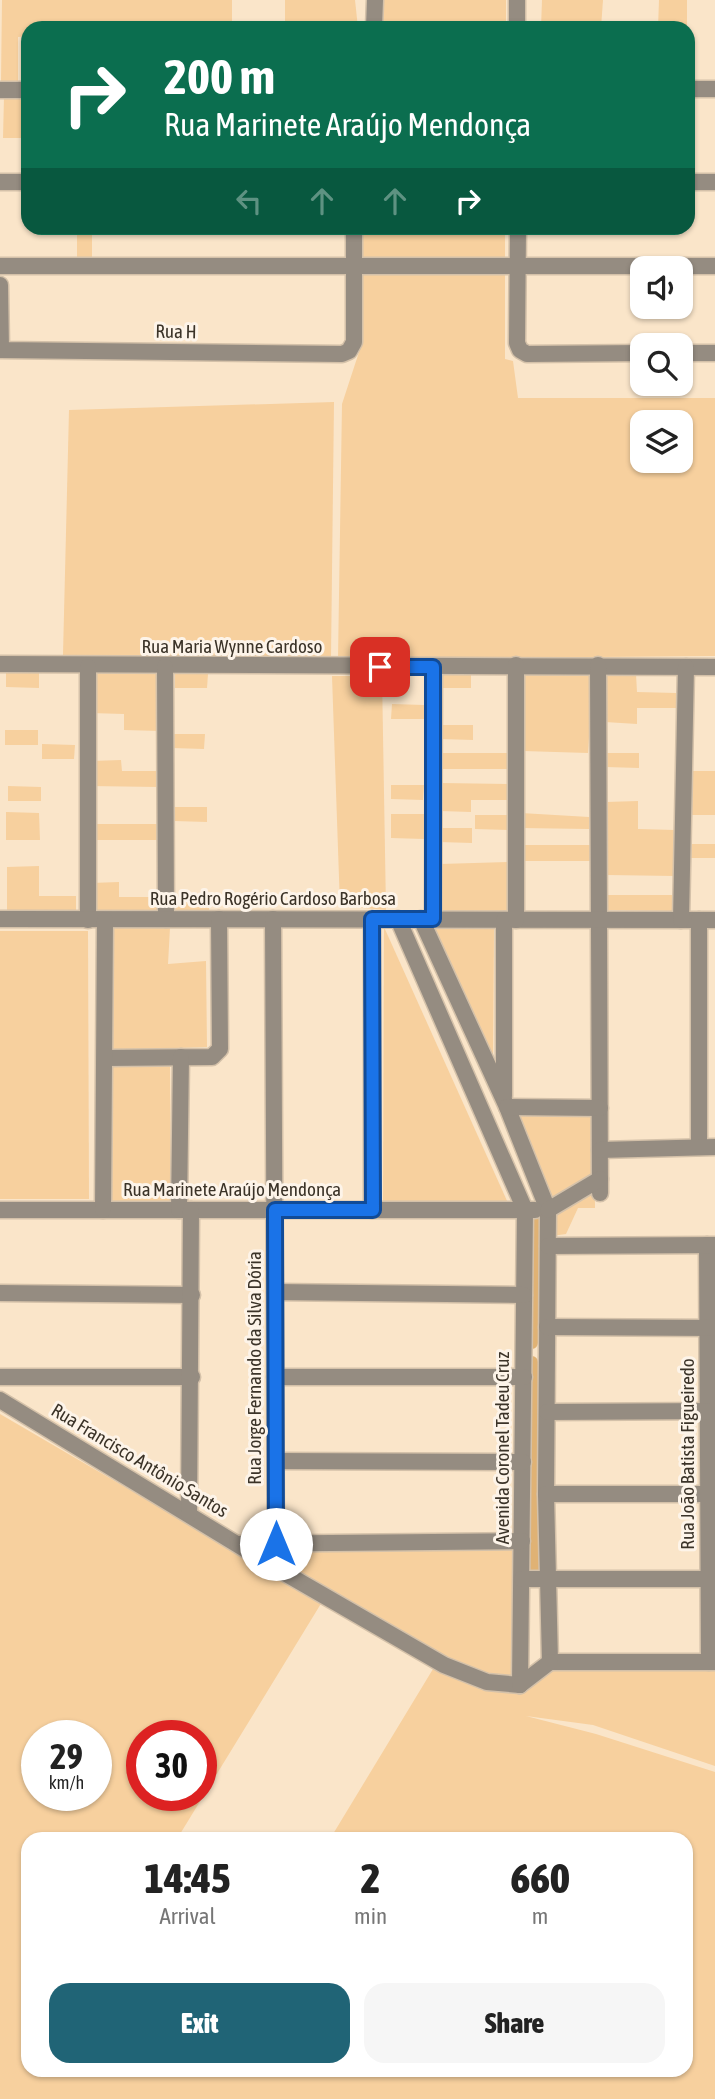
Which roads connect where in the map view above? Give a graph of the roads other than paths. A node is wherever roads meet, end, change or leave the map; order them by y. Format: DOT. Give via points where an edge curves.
graph roads {
  1 [pos="375,0"];
  2 [pos="517,0"];
  3 [pos="374,21"];
  4 [pos="517,21"];
  5 [pos="695,89"];
  6 [pos="715,89"];
  7 [pos="0,90"];
  8 [pos="21,90"];
  9 [pos="0,182"];
  10 [pos="21,182"];
  11 [pos="695,182"];
  12 [pos="715,182"];
  13 [pos="354,235"];
  14 [pos="518,235"];
  15 [pos="518,264"];
  16 [pos="0,266"];
  17 [pos="715,266"];
  18 [pos="353,267"];
  19 [pos="0,285"];
  20 [pos="1,350"];
  21 [pos="630,353"];
  22 [pos="693,353"];
  23 [pos="715,353"];
  24 [pos="0,664"];
  25 [pos="516,665"];
  26 [pos="598,665"];
  27 [pos="88,667"];
  28 [pos="165,667"];
  29 [pos="433,667"];
  30 [pos="686,667"];
  31 [pos="715,667"];
  32 [pos="0,919"];
  33 [pos="166,919"];
  34 [pos="219,919"];
  35 [pos="273,919"];
  36 [pos="372,919"];
  37 [pos="398,919"];
  38 [pos="427,919"];
  39 [pos="96,920"];
  40 [pos="510,920"];
  41 [pos="601,920"];
  42 [pos="681,920"];
  43 [pos="707,920"];
  44 [pos="181,1057"];
  45 [pos="105,1058"];
  46 [pos="505,1104"];
  47 [pos="600,1108"];
  48 [pos="707,1147"];
  49 [pos="600,1150"];
  50 [pos="0,1210"];
  51 [pos="103,1210"];
  52 [pos="185,1210"];
  53 [pos="275,1210"];
  54 [pos="373,1210"];
  55 [pos="525,1210"];
  56 [pos="548,1210"];
  57 [pos="711,1245"];
  58 [pos="548,1246"];
  59 [pos="275,1292"];
  60 [pos="0,1293"];
  61 [pos="192,1295"];
  62 [pos="524,1295"];
  63 [pos="547,1327"];
  64 [pos="711,1328"];
  65 [pos="547,1350"];
  66 [pos="524,1351"];
  67 [pos="0,1377"];
  68 [pos="192,1377"];
  69 [pos="275,1377"];
  70 [pos="524,1377"];
  71 [pos="0,1400"];
  72 [pos="711,1411"];
  73 [pos="547,1412"];
  74 [pos="276,1461"];
  75 [pos="523,1462"];
  76 [pos="546,1494"];
  77 [pos="711,1494"];
  78 [pos="189,1514"];
  79 [pos="522,1541"];
  80 [pos="240,1544"];
  81 [pos="276,1544"];
  82 [pos="276,1569"];
  83 [pos="522,1579"];
  84 [pos="547,1579"];
  85 [pos="712,1579"];
  86 [pos="550,1662"];
  87 [pos="712,1662"];
  88 [pos="520,1685"];
  1 -- 3 [label="street"];
  2 -- 4 [label="street"];
  5 -- 6 [label="street"];
  7 -- 8 [label="street"];
  9 -- 10 [label="street"];
  11 -- 12 [label="street"];
  13 -- 18 [label="street"];
  14 -- 15 [label="street"];
  15 -- 17 [label="street"];
  15 -- 18 [label="street"];
  15 -- 21 [label="street" via="520,350 527,354"];
  16 -- 18 [label="street"];
  18 -- 20 [label="street, Rua H" via="354,342 349,351 339,354"];
  19 -- 20 [label="street"];
  22 -- 23 [label="street"];
  24 -- 27 [label="street, Rua Maria Wynne Cardoso"];
  25 -- 26 [label="street, Rua Maria Wynne Cardoso"];
  25 -- 29 [label="street, Rua Maria Wynne Cardoso"];
  25 -- 40 [label="street"];
  26 -- 30 [label="street, Rua Maria Wynne Cardoso"];
  26 -- 41 [label="street"];
  27 -- 28 [label="street, Rua Maria Wynne Cardoso"];
  27 -- 39 [label="street"];
  28 -- 29 [label="street, Rua Maria Wynne Cardoso"];
  28 -- 33 [label="street"];
  29 -- 38 [label="street"];
  30 -- 31 [label="street, Rua Maria Wynne Cardoso"];
  30 -- 42 [label="street"];
  32 -- 39 [label="street, Rua Pedro Rogério Cardoso Barbosa"];
  33 -- 34 [label="street, Rua Pedro Rogério Cardoso Barbosa"];
  33 -- 39 [label="street, Rua Pedro Rogério Cardoso Barbosa"];
  34 -- 35 [label="street, Rua Pedro Rogério Cardoso Barbosa"];
  34 -- 44 [label="street" via="220,1049 212,1057"];
  35 -- 36 [label="street, Rua Pedro Rogério Cardoso Barbosa"];
  35 -- 53 [label="street, Rua Jorge Fernando da Silva Dória"];
  36 -- 37 [label="street, Rua Pedro Rogério Cardoso Barbosa"];
  36 -- 54 [label="street"];
  37 -- 38 [label="street, Rua Pedro Rogério Cardoso Barbosa"];
  37 -- 55 [label="street"];
  38 -- 40 [label="street, Rua Pedro Rogério Cardoso Barbosa"];
  38 -- 46 [label="street"];
  39 -- 45 [label="street"];
  40 -- 41 [label="street, Rua Pedro Rogério Cardoso Barbosa"];
  40 -- 46 [label="street"];
  41 -- 42 [label="street, Rua Pedro Rogério Cardoso Barbosa"];
  41 -- 47 [label="street"];
  42 -- 43 [label="street, Rua Pedro Rogério Cardoso Barbosa"];
  43 -- 48 [label="street"];
  44 -- 45 [label="street"];
  44 -- 52 [label="street"];
  45 -- 51 [label="street"];
  46 -- 47 [label="street"];
  46 -- 56 [label="street"];
  47 -- 49 [label="street"];
  48 -- 49 [label="street"];
  49 -- 56 [label="street" via="600,1186"];
  50 -- 51 [label="street, Rua Marinete Araújo Mendonça"];
  51 -- 52 [label="street, Rua Marinete Araújo Mendonça"];
  52 -- 53 [label="street, Rua Marinete Araújo Mendonça"];
  52 -- 61 [label="street"];
  53 -- 54 [label="street, Rua Marinete Araújo Mendonça"];
  53 -- 59 [label="street, Rua Jorge Fernando da Silva Dória"];
  54 -- 55 [label="street, Rua Marinete Araújo Mendonça"];
  55 -- 56 [label="street, Rua Marinete Araújo Mendonça"];
  55 -- 62 [label="street, Avenida Coronel Tadeu Cruz"];
  56 -- 58 [label="street"];
  57 -- 58 [label="street"];
  57 -- 64 [label="street, Rua João Batista Figueiredo"];
  58 -- 63 [label="street"];
  59 -- 62 [label="street"];
  59 -- 69 [label="street, Rua Jorge Fernando da Silva Dória"];
  60 -- 61 [label="street"];
  61 -- 68 [label="street"];
  62 -- 66 [label="street, Avenida Coronel Tadeu Cruz"];
  63 -- 64 [label="street"];
  63 -- 65 [label="street"];
  64 -- 72 [label="street, Rua João Batista Figueiredo"];
  65 -- 66 [label="street"];
  65 -- 73 [label="street"];
  66 -- 70 [label="street, Avenida Coronel Tadeu Cruz"];
  67 -- 68 [label="street"];
  68 -- 78 [label="street"];
  69 -- 70 [label="street"];
  69 -- 74 [label="street, Rua Jorge Fernando da Silva Dória"];
  70 -- 75 [label="street, Avenida Coronel Tadeu Cruz"];
  71 -- 78 [label="street, Rua Francisco Antônio Santos"];
  72 -- 73 [label="street"];
  72 -- 77 [label="street, Rua João Batista Figueiredo"];
  73 -- 76 [label="street"];
  74 -- 75 [label="street"];
  74 -- 81 [label="street, Rua Jorge Fernando da Silva Dória"];
  75 -- 79 [label="street, Avenida Coronel Tadeu Cruz"];
  76 -- 77 [label="street"];
  76 -- 84 [label="street"];
  77 -- 85 [label="street, Rua João Batista Figueiredo"];
  78 -- 80 [label="street, Rua Francisco Antônio Santos"];
  79 -- 81 [label="street"];
  79 -- 83 [label="street, Avenida Coronel Tadeu Cruz"];
  80 -- 81 [label="street"];
  80 -- 82 [label="street, Rua Francisco Antônio Santos"];
  81 -- 82 [label="street, Rua Jorge Fernando da Silva Dória"];
  82 -- 88 [label="street, Rua Francisco Antônio Santos" via="457,1672 487,1682"];
  83 -- 84 [label="street"];
  83 -- 88 [label="street, Avenida Coronel Tadeu Cruz"];
  84 -- 85 [label="street"];
  84 -- 86 [label="street"];
  85 -- 87 [label="street, Rua João Batista Figueiredo"];
  86 -- 87 [label="street"];
  86 -- 88 [label="street"];
}
